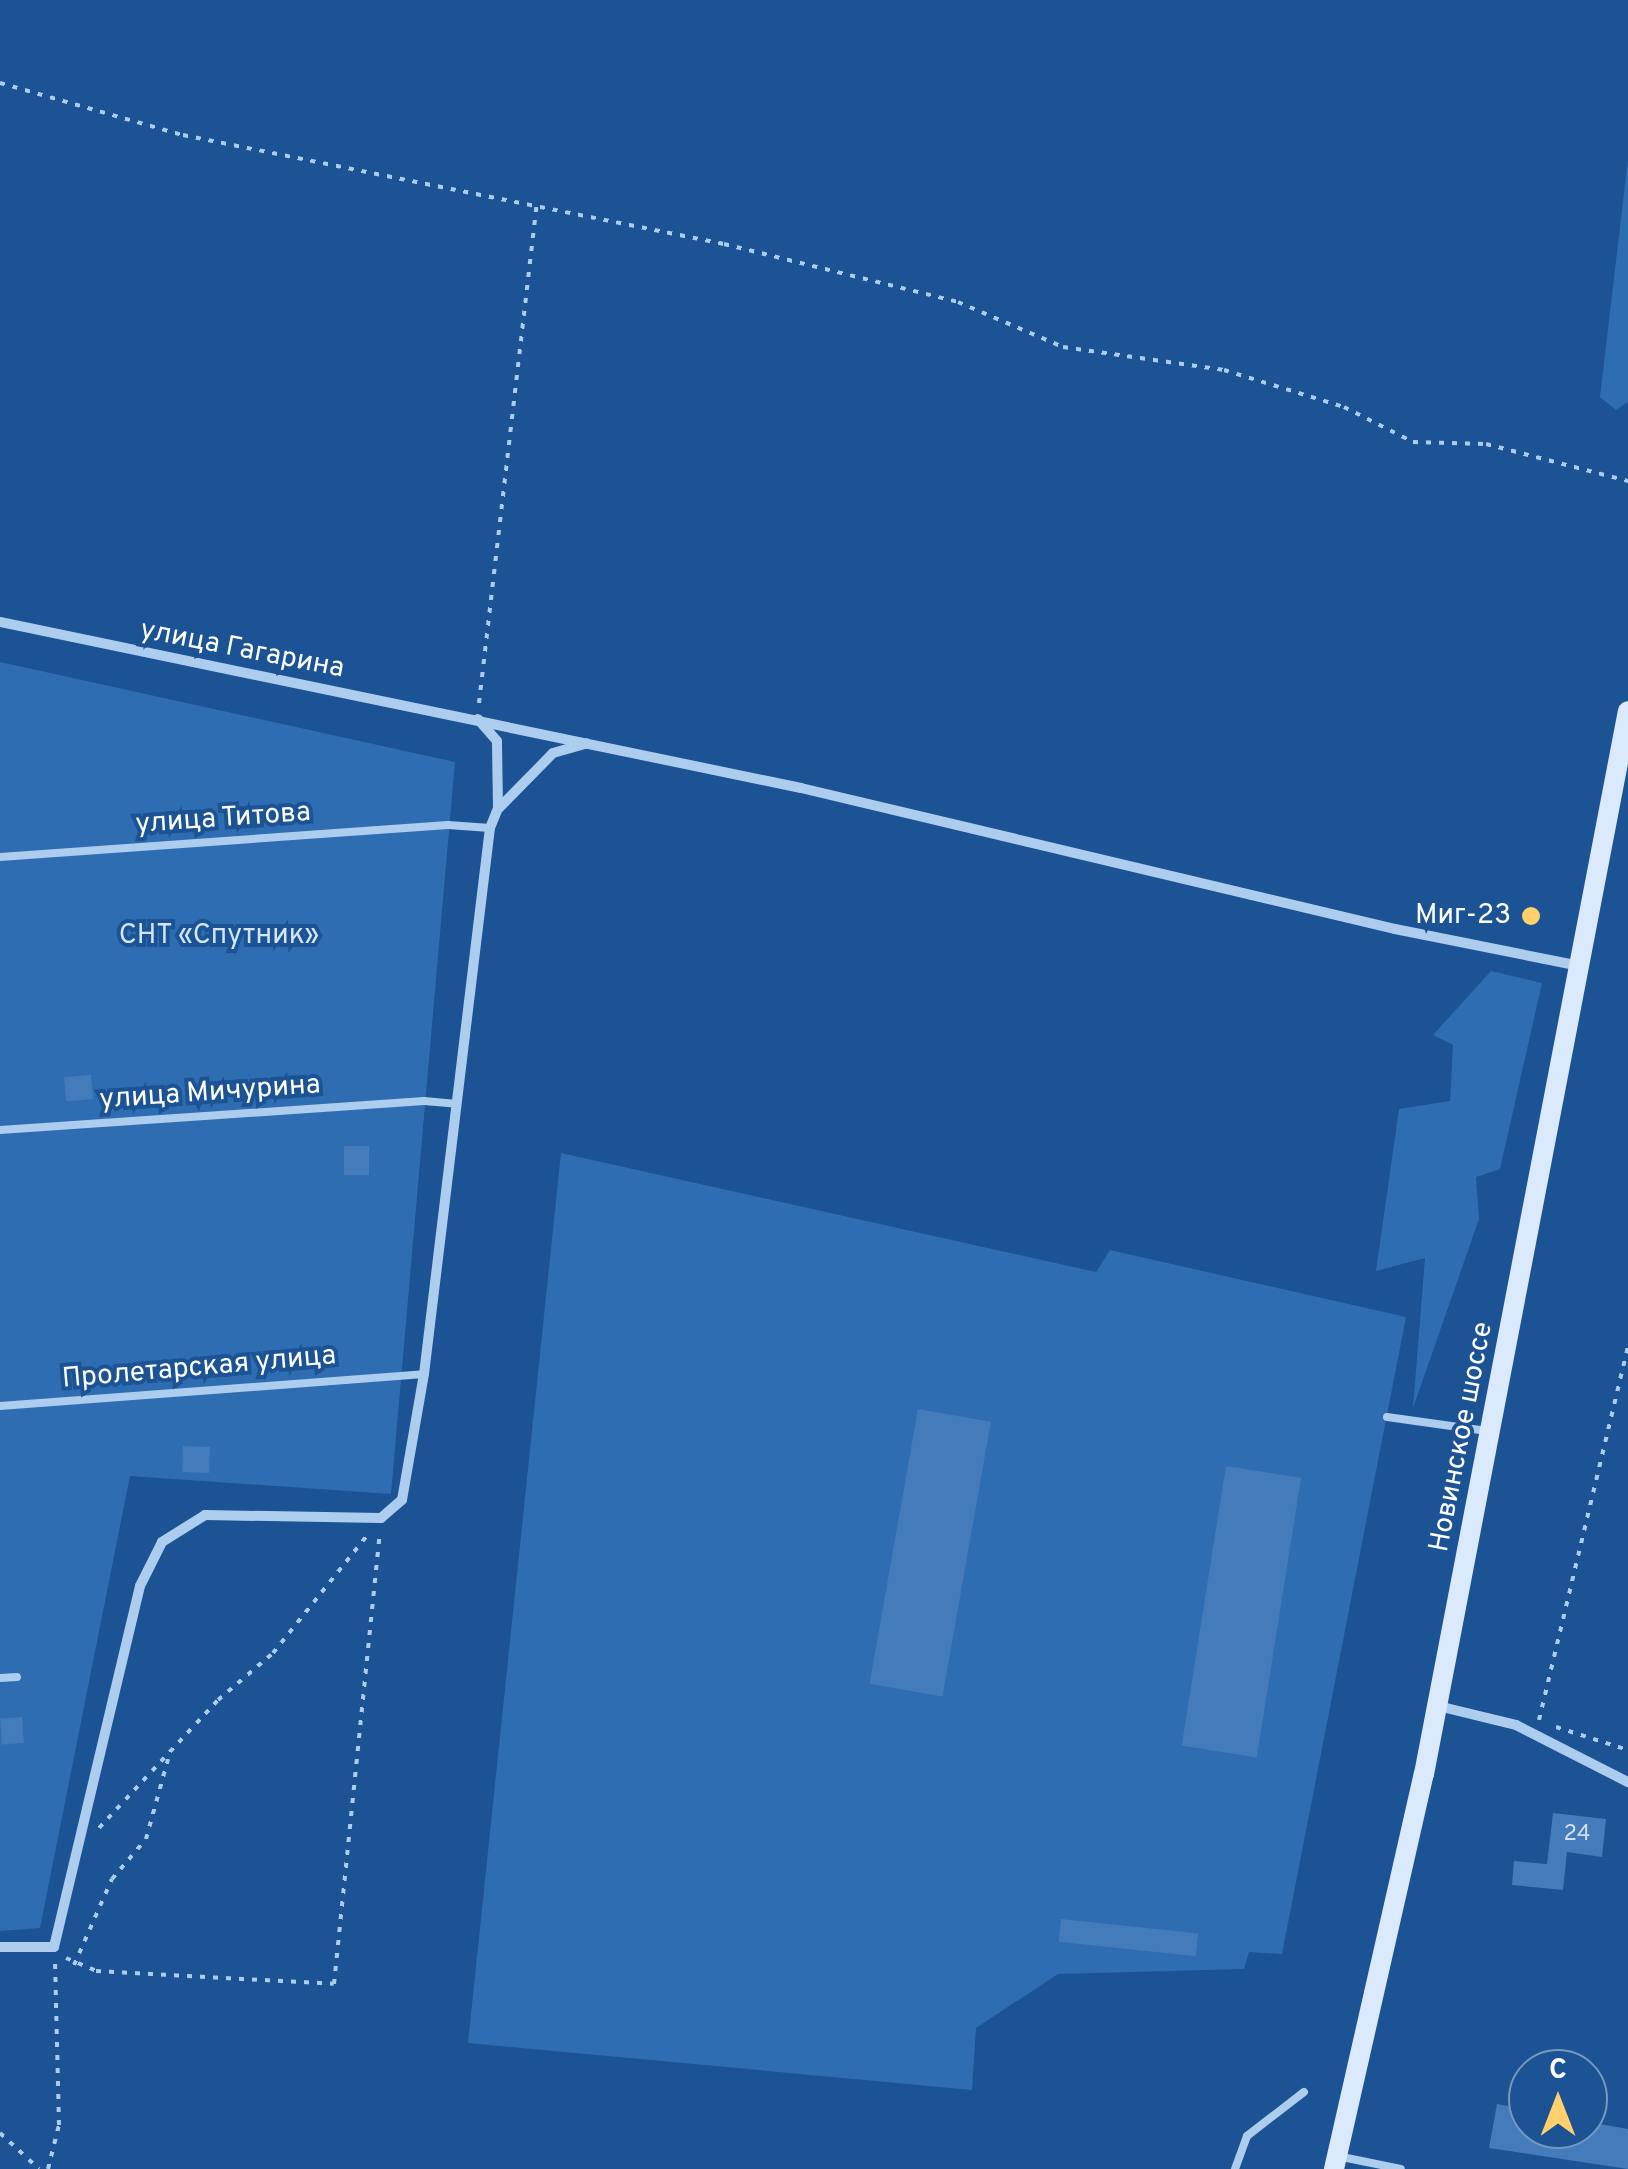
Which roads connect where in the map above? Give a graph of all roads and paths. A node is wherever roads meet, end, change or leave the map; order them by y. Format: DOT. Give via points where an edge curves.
graph roads {
  1 [pos="0,83"];
  2 [pos="537,202"];
  3 [pos="1628,481"];
  4 [pos="0,622"];
  5 [pos="1628,711"];
  6 [pos="478,718"];
  7 [pos="588,742"];
  8 [pos="498,808"];
  9 [pos="490,828"];
  10 [pos="0,858"];
  11 [pos="1582,966"];
  12 [pos="456,1104"];
  13 [pos="0,1130"];
  14 [pos="1628,1345"];
  15 [pos="424,1374"];
  16 [pos="0,1406"];
  17 [pos="1386,1417"];
  18 [pos="1492,1432"];
  19 [pos="381,1518"];
  20 [pos="17,1677"];
  21 [pos="0,1678"];
  22 [pos="1438,1706"];
  23 [pos="1628,1750"];
  24 [pos="169,1758"];
  25 [pos="1628,1782"];
  26 [pos="72,1853"];
  27 [pos="0,1947"];
  28 [pos="54,1947"];
  29 [pos="74,1965"];
  30 [pos="1304,2092"];
  31 [pos="0,2132"];
  32 [pos="1336,2162"];
  33 [pos="38,2169"];
  34 [pos="48,2169"];
  35 [pos="1235,2169"];
  36 [pos="1401,2169"];
  1 -- 2 [label="path" via="182,135"];
  2 -- 3 [label="path" via="958,302 1064,348 1224,370 1344,407 1413,442 1486,444"];
  2 -- 6 [label="path"];
  4 -- 6 [label="street, улица Гагарина"];
  5 -- 11 [label="main road, Новинское шоссе"];
  6 -- 7 [label="street, улица Гагарина"];
  6 -- 8 [label="street" via="497,740"];
  7 -- 8 [label="street" via="553,753"];
  7 -- 11 [label="street, улица Гагарина" via="1394,929"];
  8 -- 9 [label="street"];
  9 -- 10 [label="lane, улица Титова" via="448,825"];
  9 -- 12 [label="street"];
  11 -- 18 [label="main road, Новинское шоссе"];
  12 -- 13 [label="lane, улица Мичурина"];
  12 -- 15 [label="street"];
  14 -- 23 [label="path" via="1538,1721"];
  15 -- 16 [label="lane, Пролетарская улица"];
  15 -- 19 [label="street" via="402,1500"];
  17 -- 18 [label="lane"];
  18 -- 22 [label="main road, Новинское шоссе"];
  19 -- 24 [label="path" via="273,1652 218,1700"];
  19 -- 26 [label="street" via="205,1515 162,1542 140,1586"];
  19 -- 29 [label="path" via="334,1984"];
  20 -- 21 [label="lane"];
  22 -- 25 [label="street" via="1516,1725"];
  22 -- 32 [label="main road, Новинское шоссе"];
  24 -- 26 [label="path"];
  24 -- 29 [label="path" via="146,1839 112,1879"];
  26 -- 28 [label="street"];
  27 -- 28 [label="street"];
  28 -- 29 [label="path"];
  28 -- 34 [label="path" via="59,2124"];
  30 -- 35 [label="lane" via="1247,2136"];
  31 -- 33 [label="path"];
  32 -- 36 [label="lane"];
}
